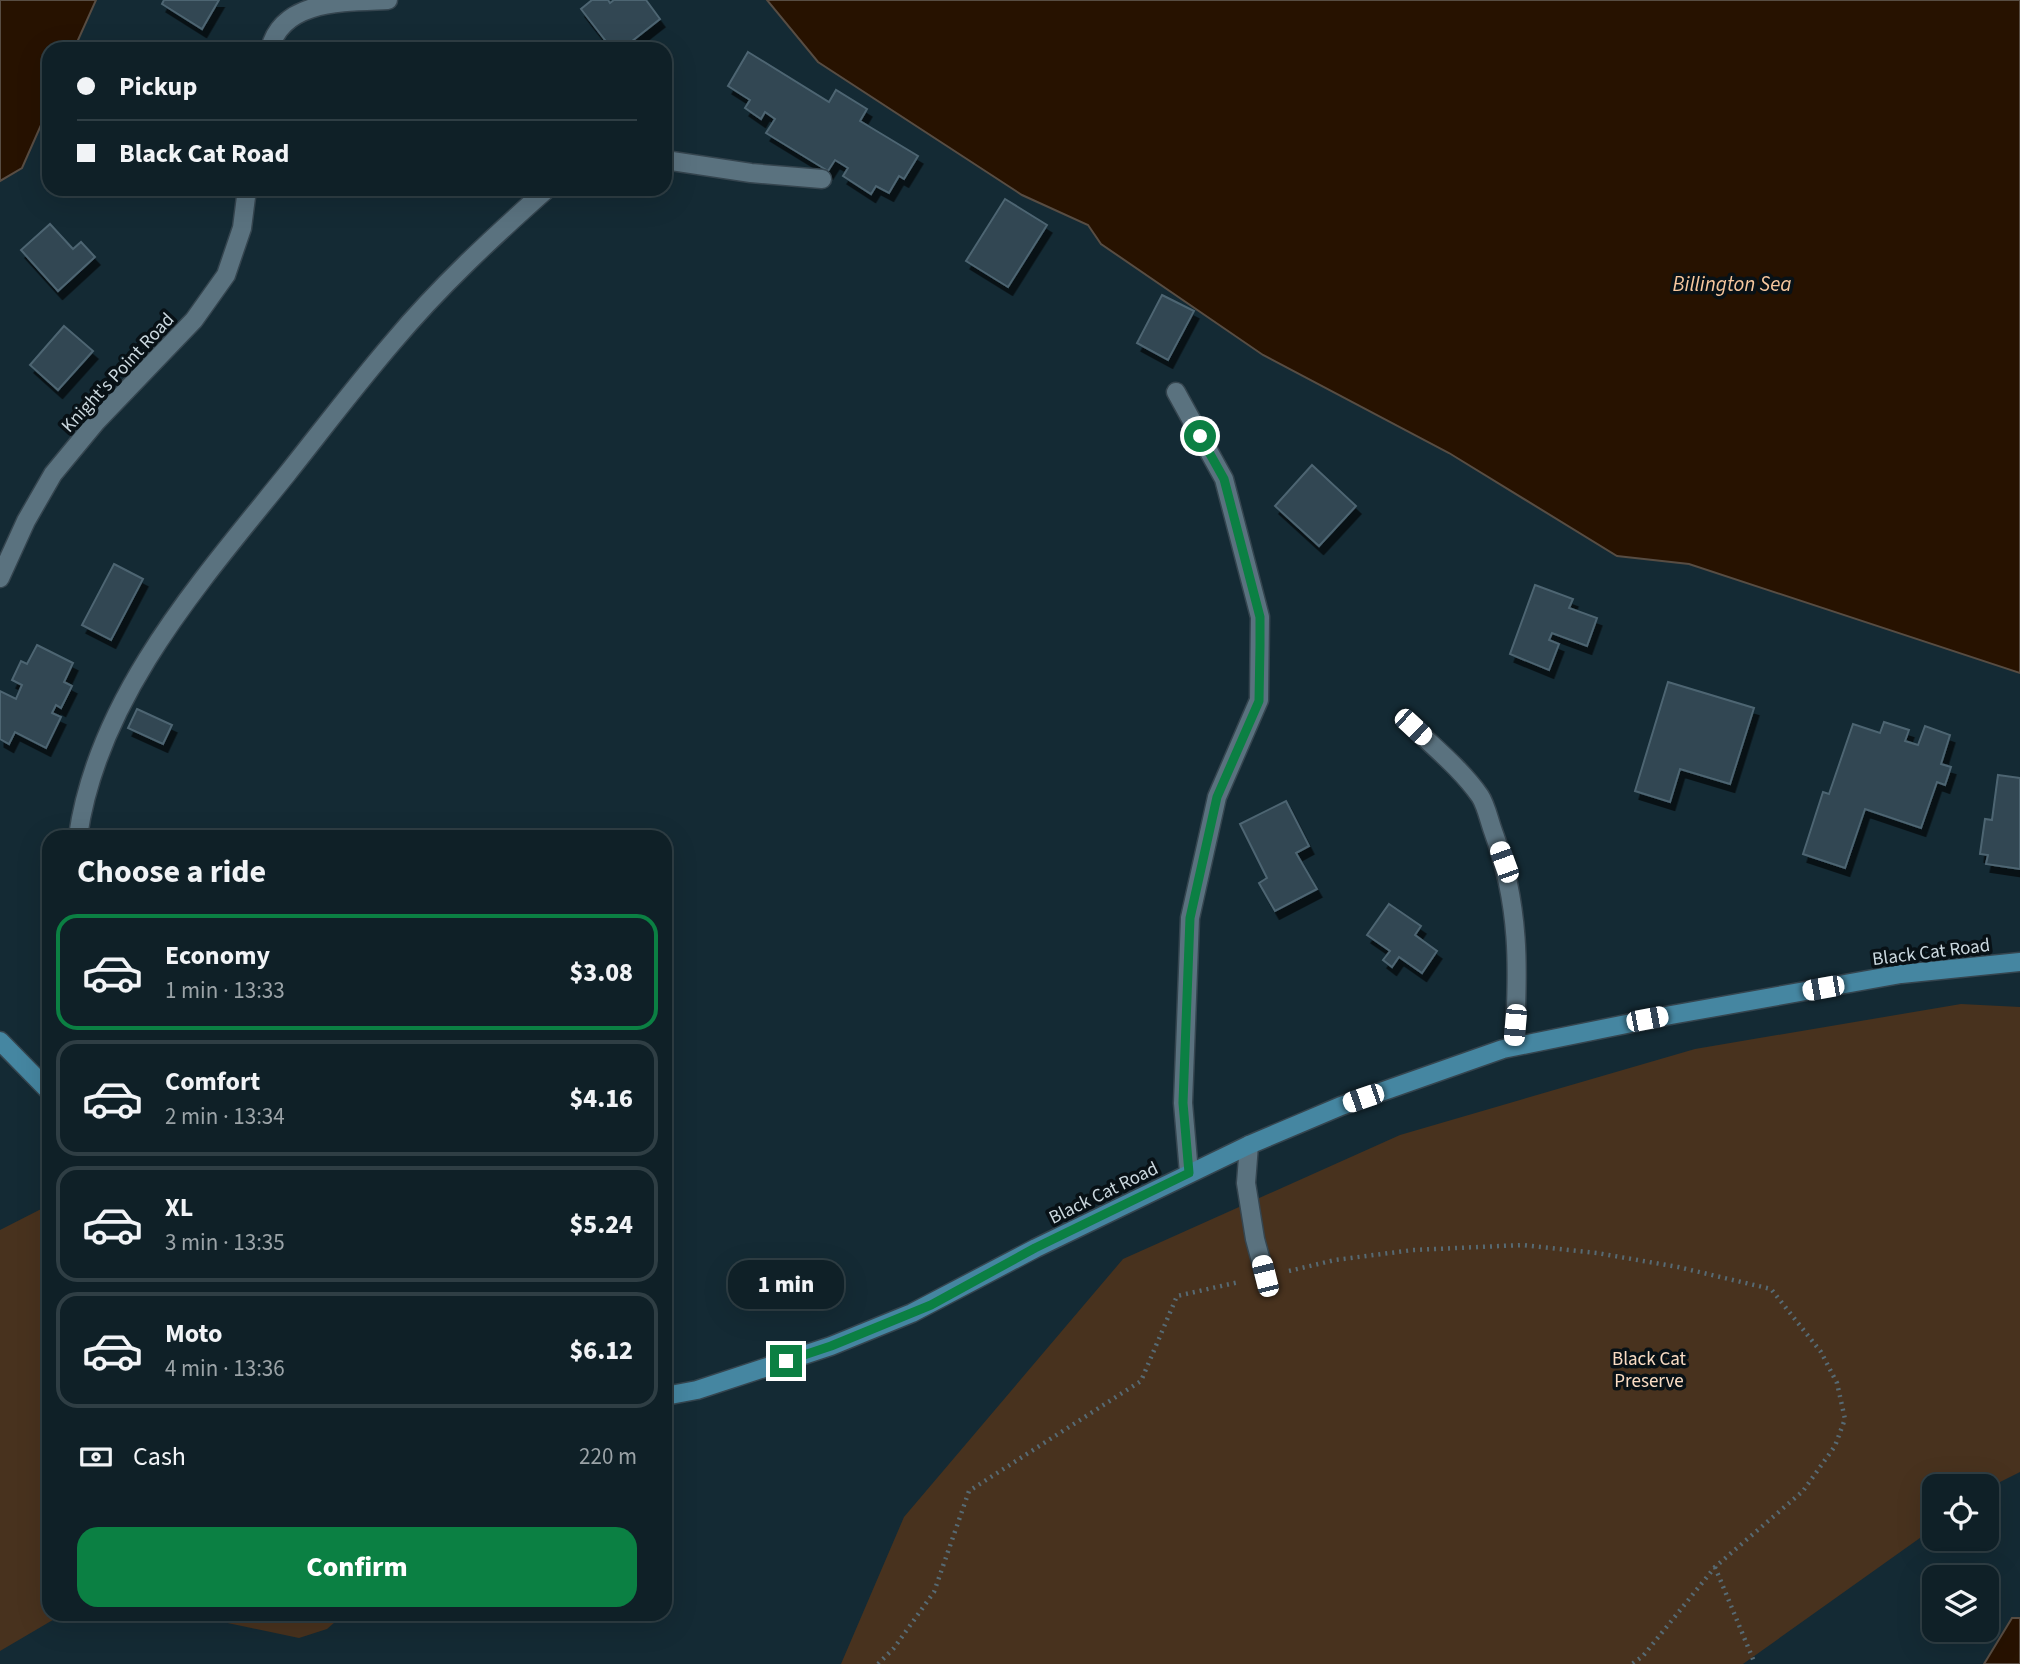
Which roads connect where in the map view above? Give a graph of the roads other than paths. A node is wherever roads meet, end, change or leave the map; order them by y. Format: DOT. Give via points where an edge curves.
graph roads {
  1 [pos="388,0"];
  2 [pos="273,42"];
  3 [pos="672,161"];
  4 [pos="822,179"];
  5 [pos="246,196"];
  6 [pos="539,196"];
  7 [pos="1176,392"];
  8 [pos="0,579"];
  9 [pos="1413,727"];
  10 [pos="79,830"];
  11 [pos="2020,962"];
  12 [pos="0,1041"];
  13 [pos="1514,1046"];
  14 [pos="42,1084"];
  15 [pos="1249,1145"];
  16 [pos="1189,1173"];
  17 [pos="1265,1276"];
  18 [pos="672,1395"];
  1 -- 2 [label="street" via="304,6 281,21"];
  3 -- 4 [label="street"];
  5 -- 8 [label="street, Knight's Point Road" via="242,228 226,275 194,320 53,474"];
  6 -- 10 [label="street" via="488,241 394,340 224,553 145,662 106,734"];
  7 -- 16 [label="street" via="1224,479 1260,617 1259,701 1217,797 1190,918 1183,1103"];
  9 -- 13 [label="street" via="1481,797 1504,862 1519,982"];
  11 -- 13 [label="street, Black Cat Road" via="1901,974"];
  12 -- 14 [label="street"];
  13 -- 15 [label="street, Black Cat Road" via="1341,1106"];
  15 -- 16 [label="street, Black Cat Road"];
  15 -- 17 [label="street" via="1247,1183"];
  16 -- 18 [label="street, Black Cat Road" via="922,1309 831,1346"];
}
